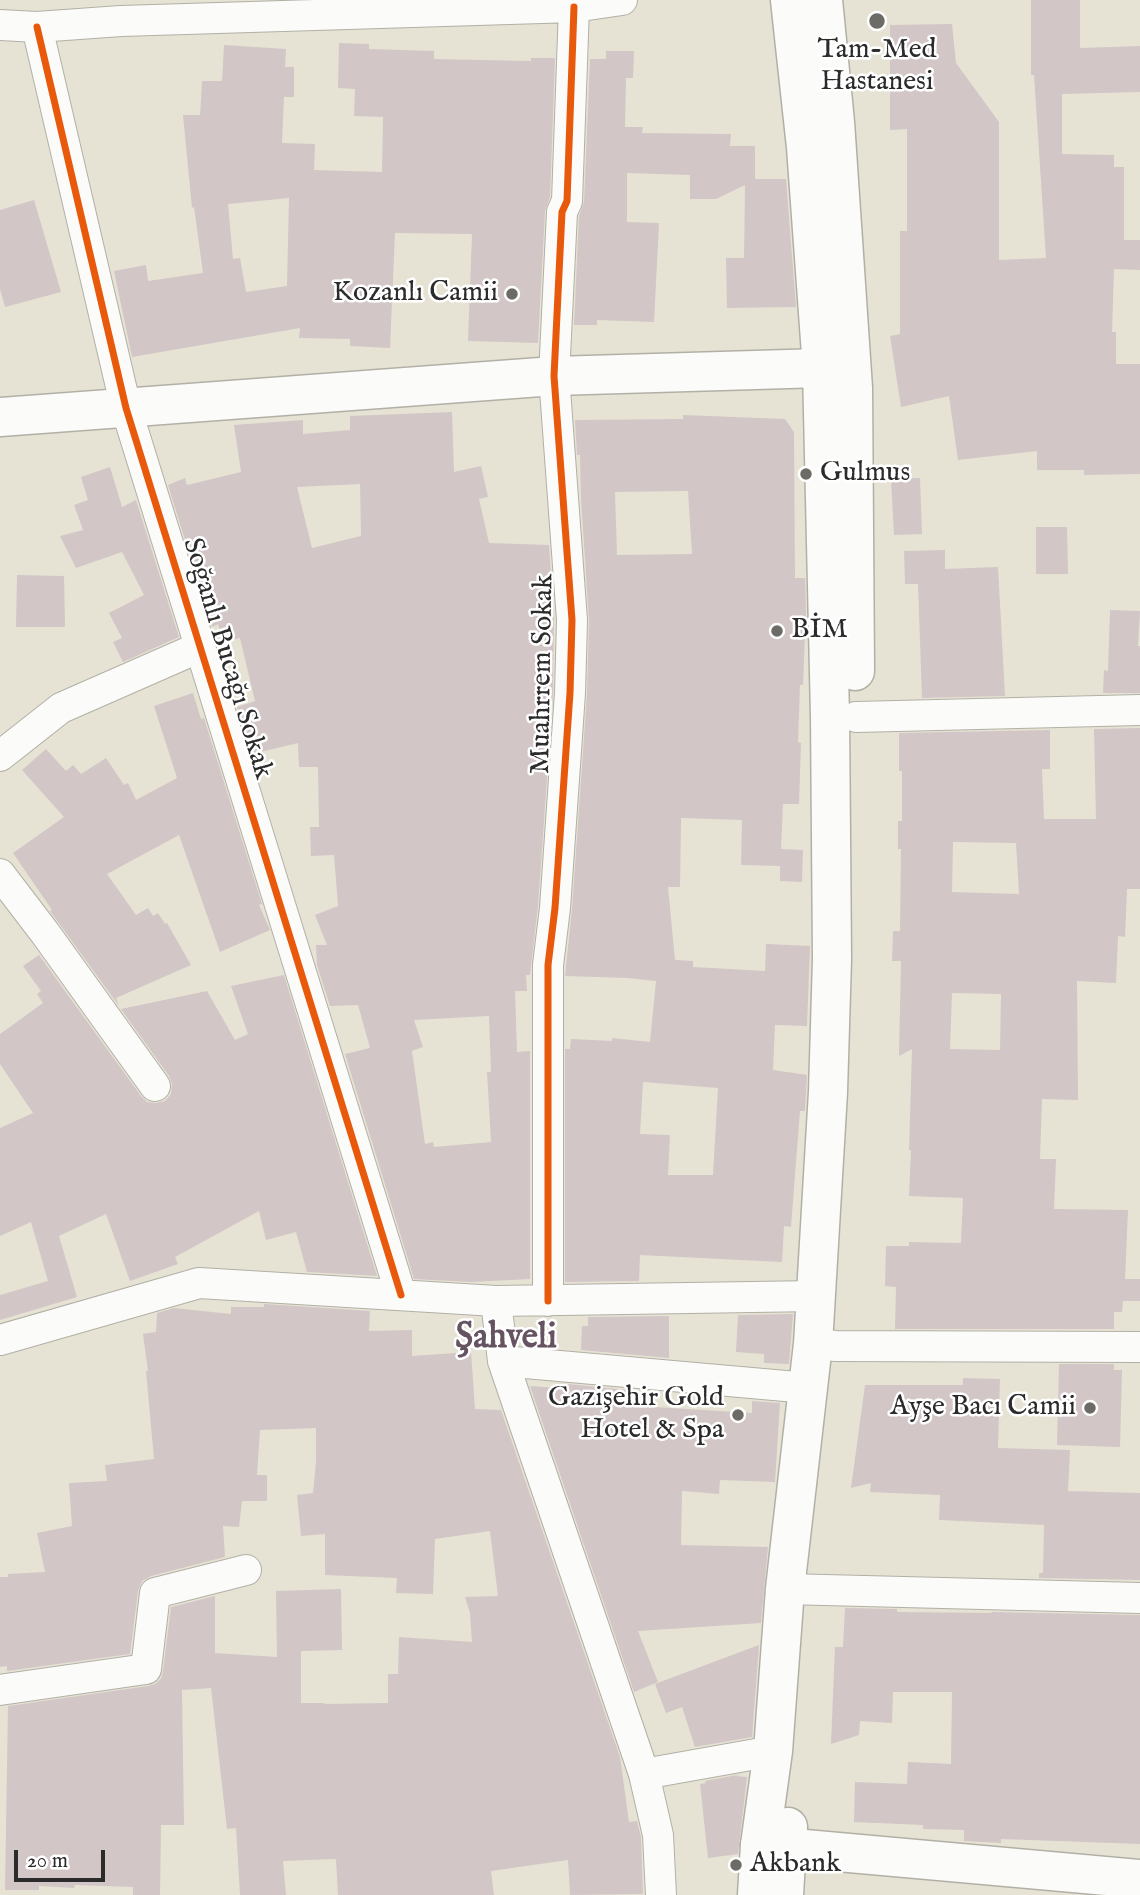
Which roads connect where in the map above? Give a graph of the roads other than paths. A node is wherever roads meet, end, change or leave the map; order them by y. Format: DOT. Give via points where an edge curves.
graph roads {
  1 [pos="622,0"];
  2 [pos="790,0"];
  3 [pos="823,0"];
  4 [pos="574,7"];
  5 [pos="0,25"];
  6 [pos="37,27"];
  7 [pos="822,368"];
  8 [pos="554,376"];
  9 [pos="126,408"];
  10 [pos="0,417"];
  11 [pos="201,647"];
  12 [pos="1140,710"];
  13 [pos="856,717"];
  14 [pos="0,756"];
  15 [pos="0,874"];
  16 [pos="155,1086"];
  17 [pos="401,1295"];
  18 [pos="816,1296"];
  19 [pos="496,1301"];
  20 [pos="548,1301"];
  21 [pos="0,1339"];
  22 [pos="824,1345"];
  23 [pos="1140,1347"];
  24 [pos="503,1361"];
  25 [pos="808,1388"];
  26 [pos="246,1570"];
  27 [pos="797,1590"];
  28 [pos="1140,1598"];
  29 [pos="0,1690"];
  30 [pos="773,1751"];
  31 [pos="644,1774"];
  32 [pos="773,1846"];
  33 [pos="1140,1879"];
  34 [pos="661,1895"];
  35 [pos="757,1895"];
  36 [pos="784,1895"];
  1 -- 4 [label="street"];
  2 -- 7 [label="main road"];
  3 -- 13 [label="main road" via="853,388"];
  4 -- 6 [label="street"];
  4 -- 8 [label="street, Muahrrem Sokak" via="567,201 562,212"];
  5 -- 6 [label="street"];
  6 -- 9 [label="street, Soğanlı Bucağı Sokak"];
  7 -- 8 [label="main road"];
  7 -- 18 [label="main road" via="832,959"];
  8 -- 9 [label="main road"];
  8 -- 20 [label="street, Muahrrem Sokak" via="572,620 548,965"];
  9 -- 10 [label="main road"];
  9 -- 11 [label="street, Soğanlı Bucağı Sokak"];
  11 -- 14 [label="street" via="61,708"];
  11 -- 17 [label="street, Soğanlı Bucağı Sokak"];
  12 -- 13 [label="street"];
  13 -- 22 [label="main road" via="854,876"];
  15 -- 16 [label="street"];
  17 -- 19 [label="street"];
  17 -- 21 [label="street" via="199,1283"];
  18 -- 20 [label="street"];
  18 -- 22 [label="main road"];
  19 -- 20 [label="street"];
  19 -- 24 [label="street"];
  22 -- 23 [label="street"];
  22 -- 25 [label="main road"];
  22 -- 27 [label="main road"];
  24 -- 25 [label="street"];
  24 -- 31 [label="street"];
  25 -- 27 [label="main road"];
  26 -- 29 [label="street" via="155,1593 146,1669"];
  27 -- 28 [label="street"];
  27 -- 30 [label="main road"];
  27 -- 32 [label="main road"];
  30 -- 31 [label="street"];
  30 -- 32 [label="main road"];
  31 -- 34 [label="street" via="658,1835"];
  32 -- 33 [label="main road"];
  32 -- 35 [label="main road"];
  32 -- 36 [label="main road"];
}
